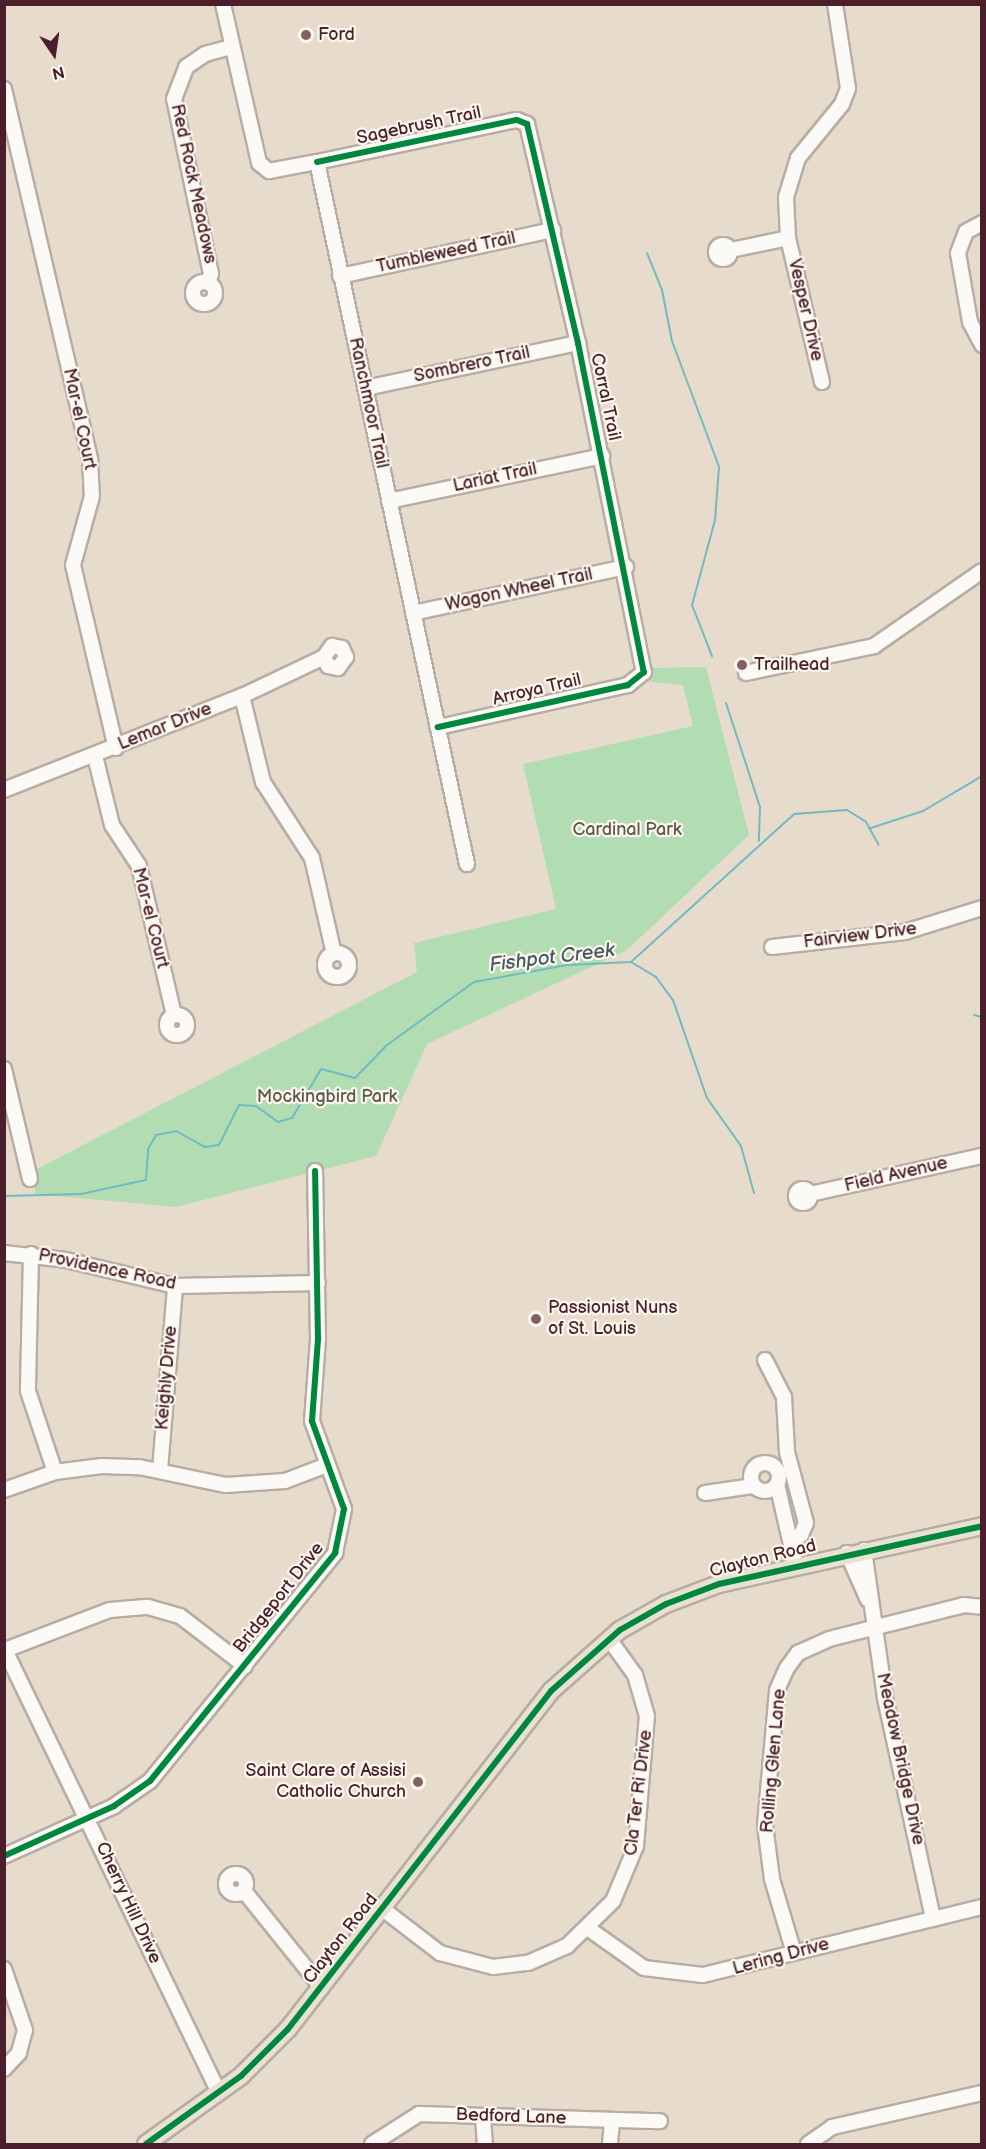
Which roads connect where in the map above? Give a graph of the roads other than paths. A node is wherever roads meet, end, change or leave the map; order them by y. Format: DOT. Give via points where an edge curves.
graph roads {
  1 [pos="223,4"];
  2 [pos="835,4"];
  3 [pos="232,47"];
  4 [pos="4,88"];
  5 [pos="526,124"];
  6 [pos="317,162"];
  7 [pos="981,223"];
  8 [pos="553,230"];
  9 [pos="788,238"];
  10 [pos="731,250"];
  11 [pos="340,276"];
  12 [pos="208,283"];
  13 [pos="578,343"];
  14 [pos="981,345"];
  15 [pos="822,382"];
  16 [pos="366,388"];
  17 [pos="602,456"];
  18 [pos="389,501"];
  19 [pos="626,567"];
  20 [pos="981,571"];
  21 [pos="413,614"];
  22 [pos="324,657"];
  23 [pos="746,673"];
  24 [pos="641,676"];
  25 [pos="242,696"];
  26 [pos="438,727"];
  27 [pos="116,748"];
  28 [pos="95,756"];
  29 [pos="4,790"];
  30 [pos="467,864"];
  31 [pos="981,908"];
  32 [pos="772,947"];
  33 [pos="334,954"];
  34 [pos="174,1015"];
  35 [pos="4,1069"];
  36 [pos="981,1155"];
  37 [pos="315,1171"];
  38 [pos="30,1179"];
  39 [pos="810,1194"];
  40 [pos="4,1253"];
  41 [pos="31,1254"];
  42 [pos="318,1283"];
  43 [pos="175,1286"];
  44 [pos="765,1360"];
  45 [pos="327,1465"];
  46 [pos="160,1470"];
  47 [pos="55,1472"];
  48 [pos="777,1484"];
  49 [pos="753,1485"];
  50 [pos="4,1490"];
  51 [pos="705,1493"];
  52 [pos="980,1524"];
  53 [pos="790,1539"];
  54 [pos="864,1550"];
  55 [pos="847,1553"];
  56 [pos="796,1566"];
  57 [pos="868,1600"];
  58 [pos="981,1607"];
  59 [pos="874,1628"];
  60 [pos="609,1639"];
  61 [pos="5,1649"];
  62 [pos="245,1666"];
  63 [pos="88,1819"];
  64 [pos="4,1856"];
  65 [pos="244,1892"];
  66 [pos="981,1907"];
  67 [pos="384,1910"];
  68 [pos="933,1919"];
  69 [pos="589,1929"];
  70 [pos="794,1953"];
  71 [pos="4,1969"];
  72 [pos="322,1988"];
  73 [pos="4,2069"];
  74 [pos="219,2093"];
  75 [pos="981,2093"];
  76 [pos="483,2116"];
  77 [pos="612,2121"];
  78 [pos="660,2121"];
  79 [pos="146,2145"];
  80 [pos="372,2145"];
  81 [pos="485,2145"];
  82 [pos="610,2145"];
  83 [pos="808,2145"];
  1 -- 3 [label="street"];
  2 -- 9 [label="street, Vesper Drive" via="848,88 791,171 786,197"];
  3 -- 6 [label="street" via="260,166 275,171"];
  3 -- 12 [label="street, Red Rock Meadows" via="205,54 186,68 174,99 211,274"];
  4 -- 27 [label="street, Mar-el Court" via="90,460 92,496 73,565"];
  5 -- 6 [label="street, Sagebrush Trail" via="517,120"];
  5 -- 8 [label="street, Corral Trail"];
  6 -- 11 [label="street, Ranchmoor Trail"];
  7 -- 14 [label="street" via="966,232 958,253 970,322"];
  8 -- 11 [label="street, Tumbleweed Trail"];
  8 -- 13 [label="street, Corral Trail"];
  9 -- 10 [label="street, Vesper Drive"];
  9 -- 15 [label="street, Vesper Drive"];
  11 -- 16 [label="street, Ranchmoor Trail"];
  13 -- 16 [label="street, Sombrero Trail"];
  13 -- 17 [label="street, Corral Trail"];
  16 -- 18 [label="street, Ranchmoor Trail"];
  17 -- 18 [label="street, Lariat Trail"];
  17 -- 19 [label="street, Corral Trail"];
  18 -- 21 [label="street, Ranchmoor Trail"];
  19 -- 21 [label="street, Wagon Wheel Trail"];
  19 -- 24 [label="street, Corral Trail" via="644,659"];
  20 -- 23 [label="street" via="874,646"];
  21 -- 26 [label="street, Ranchmoor Trail"];
  22 -- 25 [label="street, Lemar Drive"];
  24 -- 26 [label="street, Arroya Trail" via="628,685"];
  25 -- 27 [label="street, Lemar Drive"];
  25 -- 33 [label="street" via="263,782 312,858"];
  26 -- 30 [label="street, Ranchmoor Trail"];
  27 -- 28 [label="street, Lemar Drive"];
  28 -- 29 [label="street, Lemar Drive"];
  28 -- 34 [label="street, Mar-el Court" via="112,825 139,866"];
  31 -- 32 [label="street, Fairview Drive" via="905,932"];
  35 -- 38 [label="street"];
  36 -- 39 [label="street, Field Avenue"];
  37 -- 42 [label="street, Bridgeport Drive"];
  40 -- 41 [label="street, Providence Road"];
  41 -- 43 [label="street, Providence Road"];
  41 -- 47 [label="street" via="28,1391"];
  42 -- 43 [label="street, Providence Road"];
  42 -- 45 [label="street, Bridgeport Drive" via="312,1421"];
  43 -- 46 [label="street, Keighly Drive"];
  44 -- 53 [label="street" via="784,1397 787,1452 806,1523 801,1535"];
  45 -- 46 [label="street" via="285,1481 248,1485 205,1483"];
  45 -- 62 [label="street, Bridgeport Drive" via="344,1509 338,1546"];
  46 -- 47 [label="street" via="120,1465"];
  47 -- 50 [label="street"];
  48 -- 49 [label="street" via="765,1491"];
  48 -- 49 [label="street" via="778,1472 765,1462 751,1472"];
  48 -- 53 [label="street"];
  49 -- 51 [label="street"];
  52 -- 54 [label="main road, Clayton Road"];
  53 -- 56 [label="street"];
  54 -- 55 [label="main road, Clayton Road"];
  54 -- 57 [label="street, Meadow Bridge Drive"];
  55 -- 56 [label="main road, Clayton Road"];
  55 -- 57 [label="street, Meadow Bridge Drive"];
  56 -- 60 [label="main road, Clayton Road" via="684,1596"];
  57 -- 59 [label="street, Meadow Bridge Drive"];
  58 -- 59 [label="street, Rolling Glen Lane" via="964,1605"];
  59 -- 68 [label="street, Meadow Bridge Drive"];
  59 -- 70 [label="street, Rolling Glen Lane" via="798,1653 777,1690 766,1840"];
  60 -- 67 [label="main road, Clayton Road" via="531,1716 526,1729"];
  60 -- 69 [label="street, Cla Ter Ri Drive" via="640,1686 647,1741 629,1869"];
  61 -- 62 [label="street" via="110,1610 148,1607 180,1616"];
  61 -- 63 [label="street, Cherry Hill Drive"];
  62 -- 63 [label="street, Bridgeport Drive" via="150,1781"];
  63 -- 64 [label="street, Bridgeport Drive"];
  63 -- 74 [label="street, Cherry Hill Drive"];
  65 -- 72 [label="street"];
  66 -- 68 [label="street, Lering Drive"];
  67 -- 69 [label="street, Cla Ter Ri Drive" via="440,1953 475,1966 528,1963"];
  67 -- 72 [label="main road, Clayton Road"];
  68 -- 70 [label="street, Lering Drive"];
  69 -- 70 [label="street, Lering Drive" via="629,1961 676,1974 712,1975"];
  71 -- 73 [label="street" via="25,2030 19,2053"];
  72 -- 74 [label="main road, Clayton Road" via="266,2052"];
  74 -- 79 [label="main road, Clayton Road"];
  75 -- 83 [label="street" via="832,2127"];
  76 -- 77 [label="street, Bedford Lane"];
  76 -- 80 [label="street, Bedford Lane" via="419,2114"];
  76 -- 81 [label="street"];
  77 -- 78 [label="street, Bedford Lane"];
  77 -- 82 [label="street"];
}
